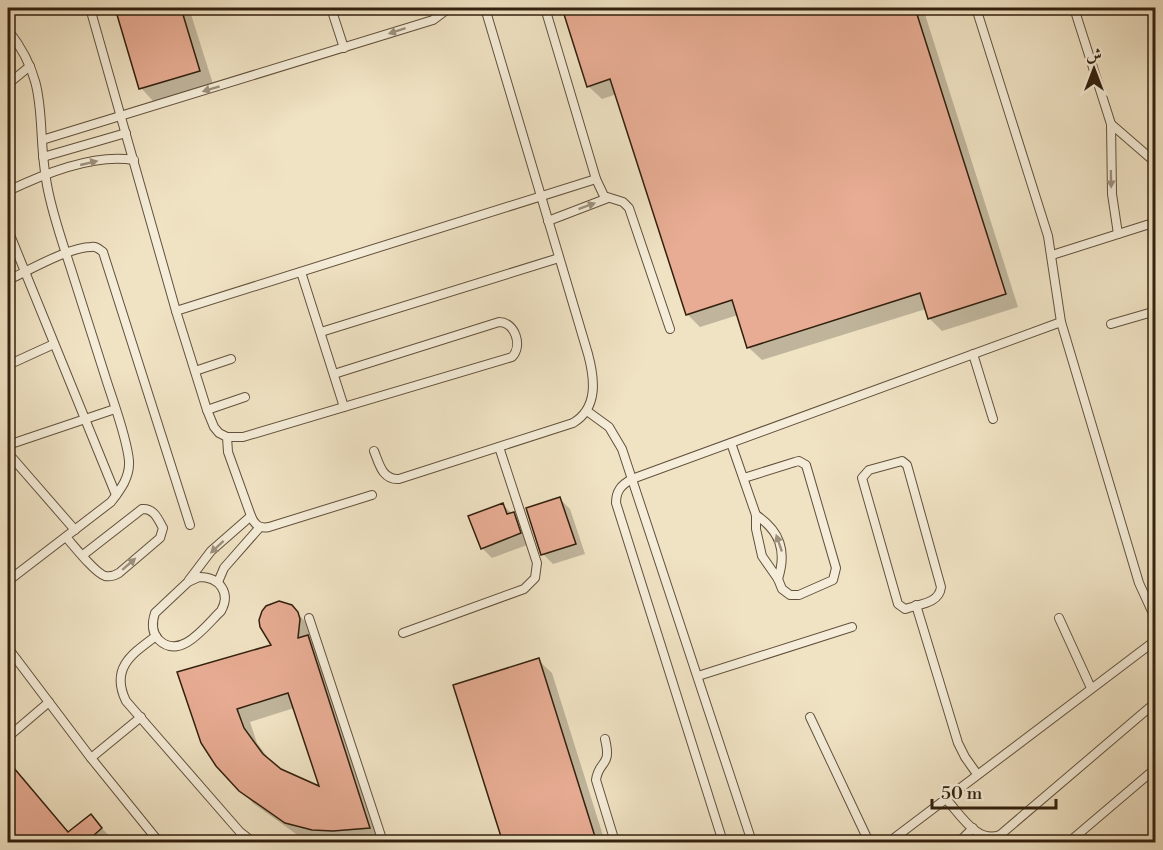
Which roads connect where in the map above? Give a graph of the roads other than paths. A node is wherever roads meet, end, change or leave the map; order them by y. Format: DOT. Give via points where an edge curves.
graph roads {
  1 [pos="90,8"];
  2 [pos="331,8"];
  3 [pos="449,8"];
  4 [pos="485,8"];
  5 [pos="544,8"];
  6 [pos="976,8"];
  7 [pos="1074,8"];
  8 [pos="8,30"];
  9 [pos="344,48"];
  10 [pos="30,66"];
  11 [pos="8,84"];
  12 [pos="121,117"];
  13 [pos="1111,124"];
  14 [pos="126,133"];
  15 [pos="42,140"];
  16 [pos="43,157"];
  17 [pos="134,160"];
  18 [pos="1155,163"];
  19 [pos="45,173"];
  20 [pos="596,179"];
  21 [pos="8,190"];
  22 [pos="542,197"];
  23 [pos="608,198"];
  24 [pos="548,221"];
  25 [pos="1155,222"];
  26 [pos="8,230"];
  27 [pos="1118,234"];
  28 [pos="66,254"];
  29 [pos="1052,255"];
  30 [pos="559,258"];
  31 [pos="25,272"];
  32 [pos="301,272"];
  33 [pos="8,280"];
  34 [pos="176,311"];
  35 [pos="1155,311"];
  36 [pos="1061,322"];
  37 [pos="1111,324"];
  38 [pos="670,329"];
  39 [pos="321,332"];
  40 [pos="54,344"];
  41 [pos="973,354"];
  42 [pos="231,359"];
  43 [pos="8,365"];
  44 [pos="195,371"];
  45 [pos="334,374"];
  46 [pos="245,397"];
  47 [pos="344,407"];
  48 [pos="115,409"];
  49 [pos="207,410"];
  50 [pos="587,411"];
  51 [pos="85,419"];
  52 [pos="993,419"];
  53 [pos="227,437"];
  54 [pos="731,443"];
  55 [pos="8,445"];
  56 [pos="499,447"];
  57 [pos="374,451"];
  58 [pos="8,453"];
  59 [pos="744,478"];
  60 [pos="632,479"];
  61 [pos="116,495"];
  62 [pos="372,495"];
  63 [pos="756,515"];
  64 [pos="251,516"];
  65 [pos="190,525"];
  66 [pos="260,527"];
  67 [pos="75,530"];
  68 [pos="66,537"];
  69 [pos="83,555"];
  70 [pos="778,579"];
  71 [pos="8,582"];
  72 [pos="188,582"];
  73 [pos="218,582"];
  74 [pos="916,605"];
  75 [pos="309,618"];
  76 [pos="1059,618"];
  77 [pos="1155,620"];
  78 [pos="852,627"];
  79 [pos="403,633"];
  80 [pos="156,636"];
  81 [pos="1155,640"];
  82 [pos="8,648"];
  83 [pos="698,676"];
  84 [pos="1091,688"];
  85 [pos="49,702"];
  86 [pos="1155,702"];
  87 [pos="141,717"];
  88 [pos="810,717"];
  89 [pos="8,737"];
  90 [pos="605,739"];
  91 [pos="90,758"];
  92 [pos="1155,768"];
  93 [pos="977,774"];
  94 [pos="946,799"];
  95 [pos="973,828"];
  96 [pos="382,842"];
  97 [pos="159,843"];
  98 [pos="253,843"];
  99 [pos="615,843"];
  100 [pos="723,843"];
  101 [pos="752,843"];
  102 [pos="869,843"];
  103 [pos="889,843"];
  104 [pos="959,843"];
  105 [pos="1070,843"];
  1 -- 12 [label="lane"];
  2 -- 9 [label="lane"];
  3 -- 9 [label="lane, one-way" via="433,20"];
  4 -- 22 [label="lane"];
  5 -- 20 [label="lane"];
  6 -- 29 [label="lane"];
  7 -- 13 [label="lane"];
  8 -- 10 [label="lane"];
  9 -- 12 [label="lane, one-way"];
  10 -- 11 [label="lane"];
  10 -- 15 [label="lane" via="39,92"];
  12 -- 14 [label="lane"];
  12 -- 15 [label="lane"];
  13 -- 18 [label="lane"];
  13 -- 27 [label="lane, one-way" via="1112,194"];
  14 -- 16 [label="lane"];
  14 -- 17 [label="lane"];
  15 -- 16 [label="lane"];
  16 -- 19 [label="lane"];
  19 -- 17 [label="lane, one-way" via="112,158"];
  17 -- 34 [label="lane"];
  19 -- 21 [label="lane"];
  19 -- 28 [label="lane"];
  20 -- 22 [label="lane"];
  20 -- 23 [label="lane"];
  22 -- 24 [label="lane"];
  22 -- 32 [label="lane"];
  24 -- 23 [label="lane, one-way"];
  23 -- 38 [label="lane" via="629,208"];
  24 -- 30 [label="lane"];
  25 -- 27 [label="lane"];
  26 -- 31 [label="lane"];
  27 -- 29 [label="lane"];
  28 -- 31 [label="lane"];
  28 -- 48 [label="lane"];
  28 -- 65 [label="lane" via="94,246 106,256"];
  29 -- 36 [label="lane"];
  30 -- 39 [label="lane"];
  30 -- 50 [label="lane" via="591,365 593,390"];
  31 -- 33 [label="lane"];
  31 -- 40 [label="lane"];
  32 -- 34 [label="lane"];
  32 -- 39 [label="lane"];
  34 -- 44 [label="lane"];
  35 -- 37 [label="lane"];
  36 -- 41 [label="lane"];
  36 -- 77 [label="lane" via="1139,583"];
  39 -- 45 [label="lane"];
  40 -- 43 [label="lane"];
  40 -- 51 [label="lane"];
  41 -- 52 [label="lane"];
  41 -- 54 [label="lane"];
  42 -- 44 [label="lane"];
  44 -- 49 [label="lane"];
  45 -- 47 [label="lane"];
  45 -- 47 [label="lane" via="499,322 512,327 518,349 512,357"];
  46 -- 49 [label="lane"];
  47 -- 53 [label="lane" via="243,437"];
  48 -- 51 [label="lane"];
  48 -- 61 [label="lane" via="129,461 127,475"];
  49 -- 53 [label="lane" via="214,427"];
  50 -- 56 [label="lane" via="573,423"];
  50 -- 60 [label="lane" via="615,435"];
  51 -- 55 [label="lane"];
  51 -- 61 [label="lane"];
  53 -- 64 [label="lane" via="228,453"];
  54 -- 59 [label="lane"];
  54 -- 60 [label="lane"];
  56 -- 57 [label="lane" via="394,479 385,475"];
  56 -- 79 [label="lane" via="537,563 535,578 524,589"];
  58 -- 67 [label="lane"];
  59 -- 63 [label="lane"];
  59 -- 70 [label="lane" via="795,462 803,462 808,468 835,576 830,583 794,595 785,592"];
  60 -- 83 [label="lane"];
  60 -- 100 [label="lane" via="618,490 616,503"];
  61 -- 67 [label="lane"];
  62 -- 66 [label="lane"];
  63 -- 70 [label="lane" via="756,536 762,556"];
  70 -- 63 [label="lane, one-way" via="783,554 780,542 775,531"];
  64 -- 66 [label="lane"];
  64 -- 72 [label="lane, one-way" via="211,551"];
  66 -- 73 [label="lane" via="224,568"];
  67 -- 68 [label="lane"];
  68 -- 69 [label="lane"];
  68 -- 71 [label="lane"];
  69 -- 69 [label="lane, one-way" via="101,575 115,575 160,538 163,528 150,509 142,509"];
  72 -- 73 [label="lane" via="200,577"];
  72 -- 80 [label="lane" via="155,613 152,625"];
  73 -- 80 [label="lane" via="225,593 224,606 190,641 172,646"];
  74 -- 74 [label="lane" via="937,598 941,587 907,465 902,461 865,472 862,481 898,604 905,609"];
  74 -- 93 [label="lane" via="958,743"];
  75 -- 96 [label="lane"];
  76 -- 84 [label="lane"];
  78 -- 83 [label="lane"];
  80 -- 87 [label="lane" via="131,655 121,677 126,701"];
  81 -- 84 [label="lane"];
  82 -- 85 [label="lane"];
  83 -- 101 [label="lane"];
  84 -- 93 [label="lane"];
  85 -- 89 [label="lane"];
  85 -- 91 [label="lane"];
  86 -- 95 [label="lane" via="1000,835 984,837"];
  87 -- 91 [label="lane"];
  87 -- 98 [label="lane"];
  88 -- 102 [label="lane"];
  90 -- 99 [label="lane" via="608,756 596,780"];
  91 -- 97 [label="lane"];
  92 -- 105 [label="lane"];
  93 -- 94 [label="lane"];
  94 -- 95 [label="lane"];
  94 -- 103 [label="lane"];
  95 -- 104 [label="lane"];
}
